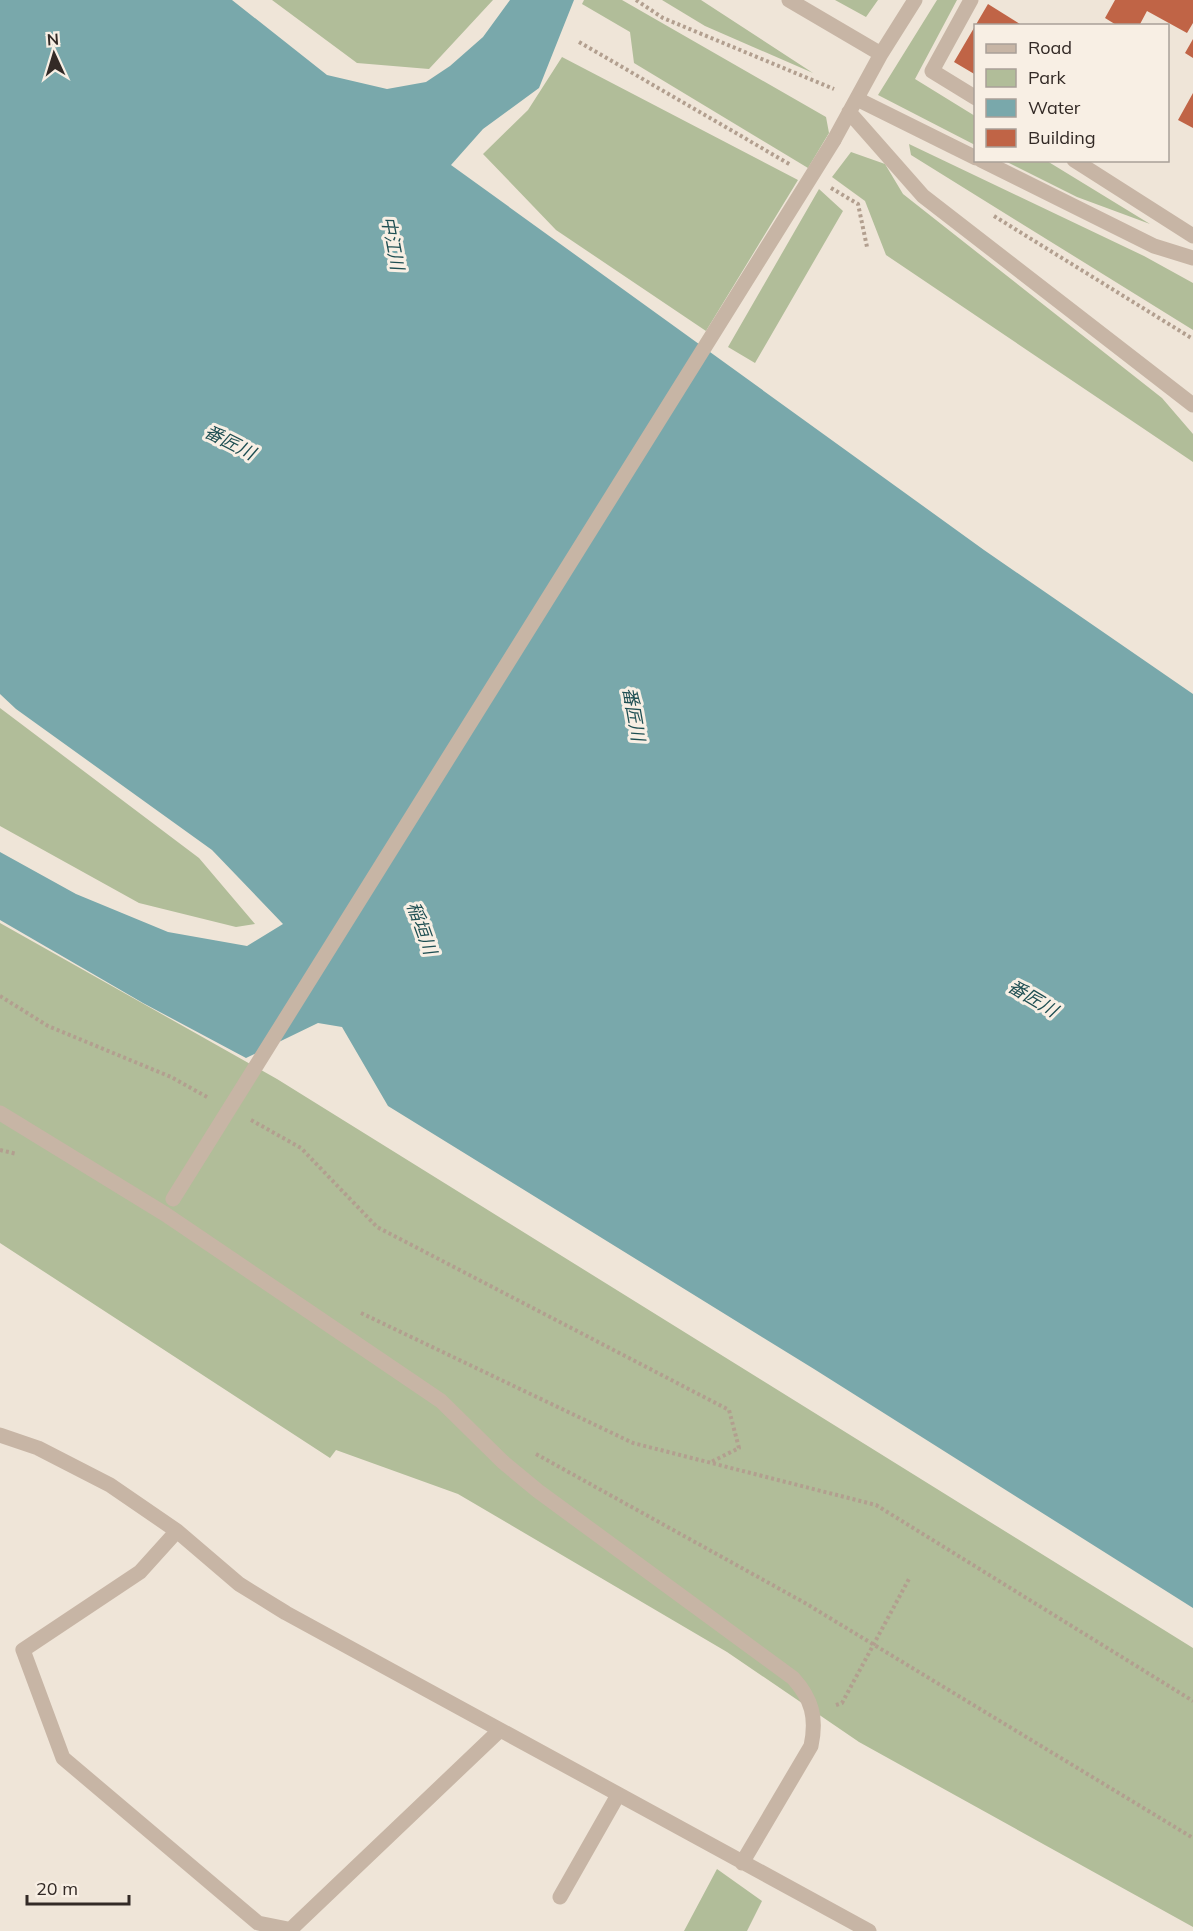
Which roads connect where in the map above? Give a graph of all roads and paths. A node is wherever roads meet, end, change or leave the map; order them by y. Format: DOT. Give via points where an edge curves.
graph roads {
  1 [pos="636,0"];
  2 [pos="789,0"];
  3 [pos="915,0"];
  4 [pos="970,0"];
  5 [pos="579,42"];
  6 [pos="881,54"];
  7 [pos="974,97"];
  8 [pos="853,105"];
  9 [pos="974,158"];
  10 [pos="985,162"];
  11 [pos="1077,162"];
  12 [pos="796,168"];
  13 [pos="827,186"];
  14 [pos="984,210"];
  15 [pos="1193,236"];
  16 [pos="867,248"];
  17 [pos="1193,258"];
  18 [pos="1193,339"];
  19 [pos="1193,405"];
  20 [pos="0,996"];
  21 [pos="211,1099"];
  22 [pos="0,1113"];
  23 [pos="241,1115"];
  24 [pos="165,1214"];
  25 [pos="350,1310"];
  26 [pos="0,1435"];
  27 [pos="534,1453"];
  28 [pos="710,1462"];
  29 [pos="177,1531"];
  30 [pos="910,1577"];
  31 [pos="874,1644"];
  32 [pos="1193,1701"];
  33 [pos="814,1716"];
  34 [pos="499,1731"];
  35 [pos="618,1795"];
  36 [pos="1193,1838"];
  37 [pos="742,1863"];
  38 [pos="560,1898"];
  39 [pos="288,1930"];
  40 [pos="868,1931"];
  1 -- 8 [label="path" via="663,18"];
  2 -- 6 [label="street"];
  3 -- 6 [label="street"];
  4 -- 7 [label="street" via="932,70"];
  5 -- 12 [label="path"];
  6 -- 8 [label="street"];
  8 -- 9 [label="street"];
  8 -- 19 [label="street" via="923,196"];
  8 -- 24 [label="street, bridge"];
  10 -- 17 [label="street" via="1154,246"];
  11 -- 15 [label="street"];
  13 -- 16 [label="path" via="858,204"];
  14 -- 18 [label="path"];
  20 -- 21 [label="path" via="48,1026 171,1077"];
  22 -- 24 [label="street"];
  23 -- 28 [label="path" via="301,1148 377,1227 729,1410 739,1448"];
  24 -- 33 [label="street" via="441,1401 538,1491 793,1678 805,1691"];
  25 -- 28 [label="path" via="633,1443"];
  26 -- 29 [label="street" via="77,1466"];
  27 -- 31 [label="path"];
  28 -- 32 [label="path" via="876,1505"];
  29 -- 34 [label="street" via="239,1584"];
  29 -- 39 [label="street" via="140,1572 23,1650 63,1758 258,1923"];
  30 -- 31 [label="path"];
  31 -- 33 [label="path" via="842,1702"];
  31 -- 36 [label="path"];
  33 -- 37 [label="street" via="811,1746"];
  34 -- 35 [label="street"];
  34 -- 39 [label="street"];
  35 -- 37 [label="street"];
  35 -- 38 [label="street"];
  37 -- 40 [label="street"];
}
